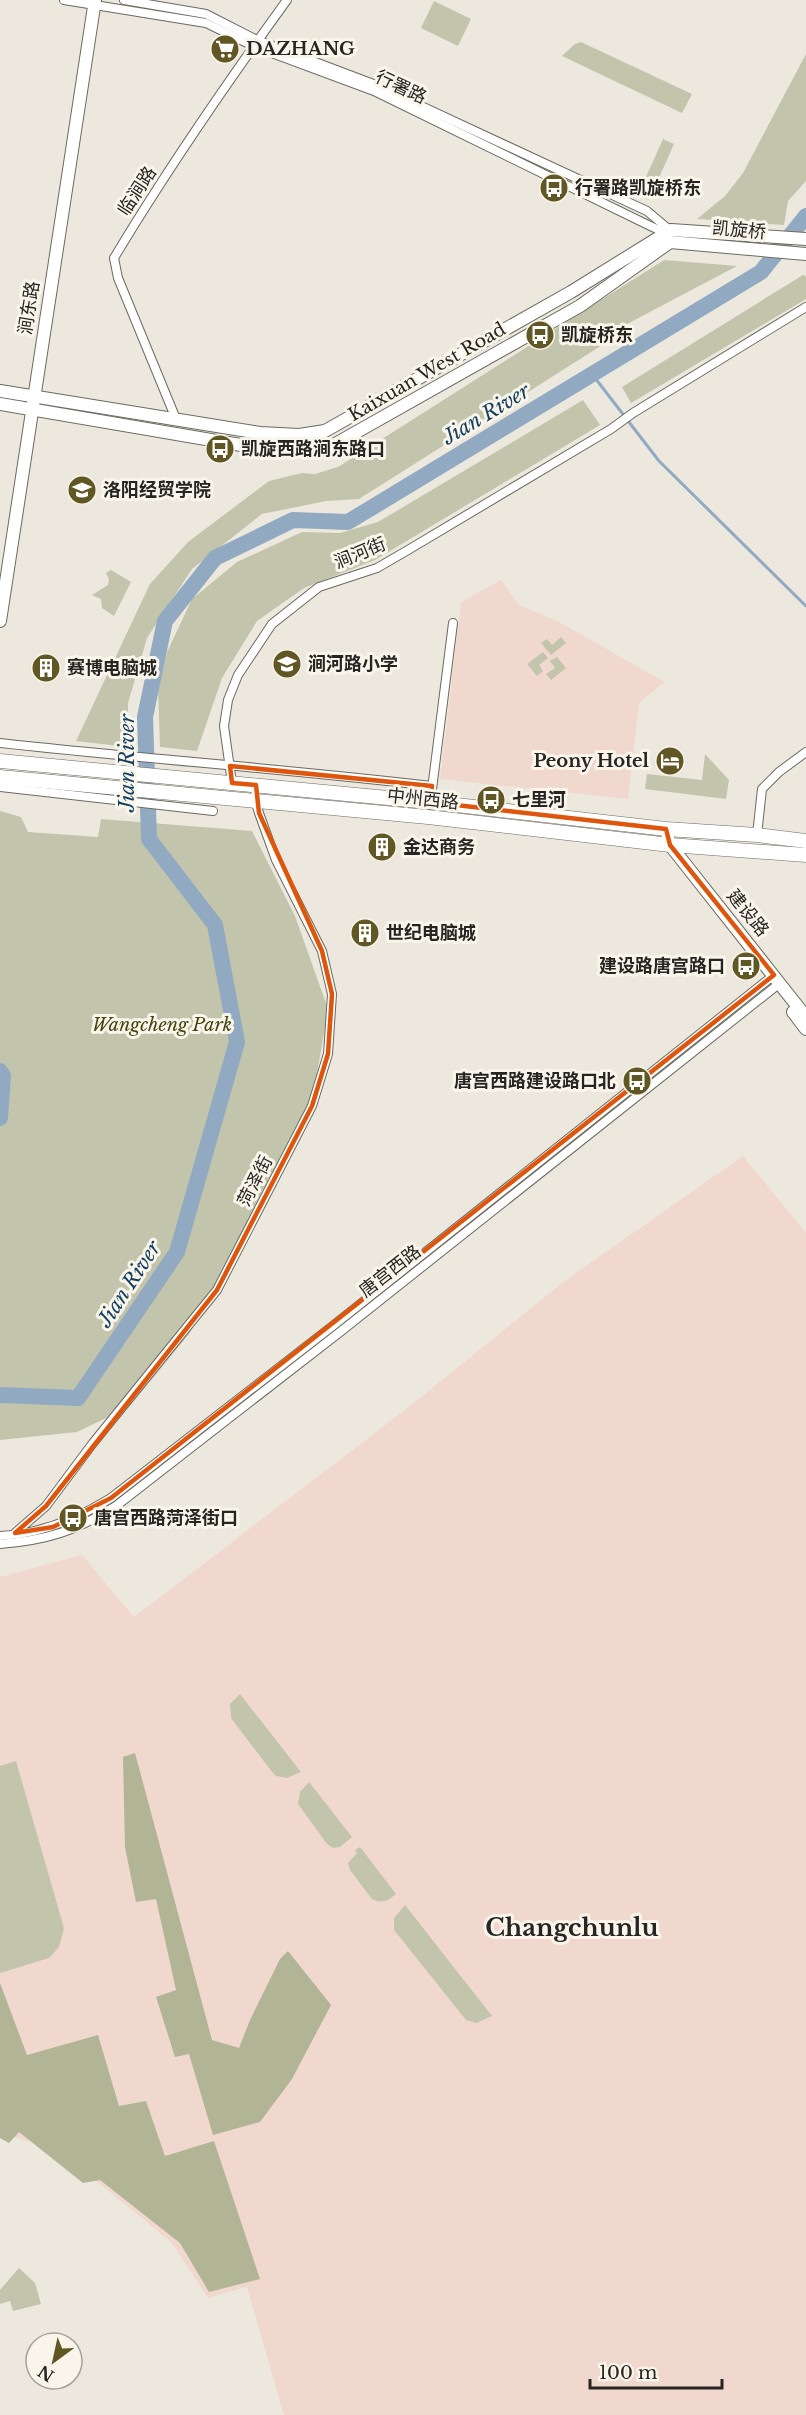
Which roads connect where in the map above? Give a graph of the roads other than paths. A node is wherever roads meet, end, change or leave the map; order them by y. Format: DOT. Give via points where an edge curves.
graph roads {
  1 [pos="64,0"];
  2 [pos="124,0"];
  3 [pos="286,0"];
  4 [pos="92,2"];
  5 [pos="255,43"];
  6 [pos="671,237"];
  7 [pos="806,239"];
  8 [pos="806,254"];
  9 [pos="806,307"];
  10 [pos="0,391"];
  11 [pos="31,396"];
  12 [pos="0,404"];
  13 [pos="29,410"];
  14 [pos="176,419"];
  15 [pos="0,588"];
  16 [pos="0,621"];
  17 [pos="453,623"];
  18 [pos="0,742"];
  19 [pos="806,752"];
  20 [pos="0,762"];
  21 [pos="230,766"];
  22 [pos="0,777"];
  23 [pos="232,783"];
  24 [pos="256,785"];
  25 [pos="432,786"];
  26 [pos="0,787"];
  27 [pos="74,790"];
  28 [pos="255,800"];
  29 [pos="430,802"];
  30 [pos="428,817"];
  31 [pos="666,829"];
  32 [pos="757,835"];
  33 [pos="806,841"];
  34 [pos="666,844"];
  35 [pos="806,855"];
  36 [pos="774,981"];
  37 [pos="806,1017"];
  38 [pos="806,1029"];
  39 [pos="15,1533"];
  40 [pos="0,1536"];
  41 [pos="0,1544"];
  1 -- 4 [label="street, 行署路"];
  2 -- 5 [label="street, 行署路" via="207,14"];
  3 -- 5 [label="street, 临涧路"];
  4 -- 5 [label="street, 行署路" via="206,23"];
  4 -- 11 [label="main road, 涧东路"];
  5 -- 6 [label="street, 行署路" via="376,85 646,212"];
  5 -- 14 [label="street, 临涧路" via="114,258 118,278"];
  6 -- 7 [label="main road, 凯旋桥"];
  6 -- 8 [label="main road, 凯旋桥"];
  6 -- 13 [label="main road, Kaixuan West Road" via="579,306 330,447 300,451 258,448"];
  6 -- 14 [label="main road, Kaixuan West Road" via="325,431 299,435 260,433"];
  9 -- 21 [label="street, 涧河街" via="377,568 320,587 272,624 238,675 228,700 224,726"];
  10 -- 11 [label="main road, Kaixuan West Road"];
  11 -- 13 [label="main road, 涧东路"];
  11 -- 14 [label="main road, Kaixuan West Road"];
  12 -- 13 [label="main road, Kaixuan West Road"];
  13 -- 15 [label="main road, 涧东路"];
  13 -- 16 [label="main road, 涧东路"];
  17 -- 25 [label="street"];
  18 -- 21 [label="street"];
  19 -- 32 [label="street" via="762,789"];
  20 -- 23 [label="main road, 中州西路"];
  21 -- 23 [label="street, 涧河街"];
  21 -- 25 [label="street"];
  22 -- 27 [label="main road, 中州西路"];
  23 -- 24 [label="main road, 中州西路"];
  24 -- 28 [label="street, 菏泽街"];
  24 -- 29 [label="main road, 中州西路"];
  25 -- 29 [label="street"];
  26 -- 27 [label="street"];
  27 -- 28 [label="main road, 中州西路" via="215,804"];
  28 -- 30 [label="main road, 中州西路"];
  28 -- 39 [label="street, 菏泽街" via="276,860 322,951 332,994 328,1054 312,1106 217,1290 46,1506"];
  29 -- 30 [label="street"];
  29 -- 31 [label="main road, 中州西路"];
  30 -- 34 [label="main road, 中州西路"];
  31 -- 32 [label="main road, 中州西路"];
  31 -- 34 [label="main road, 建设路"];
  32 -- 33 [label="main road, 中州西路"];
  34 -- 35 [label="main road, 中州西路"];
  34 -- 36 [label="main road, 建设路"];
  36 -- 37 [label="main road, 建设路"];
  36 -- 38 [label="main road, 建设路"];
  36 -- 39 [label="street, 唐宫西路" via="111,1498 53,1527"];
  36 -- 41 [label="street, 唐宫西路" via="340,1332 116,1506 87,1524 55,1536"];
  39 -- 40 [label="street, 唐宫西路"];
}
